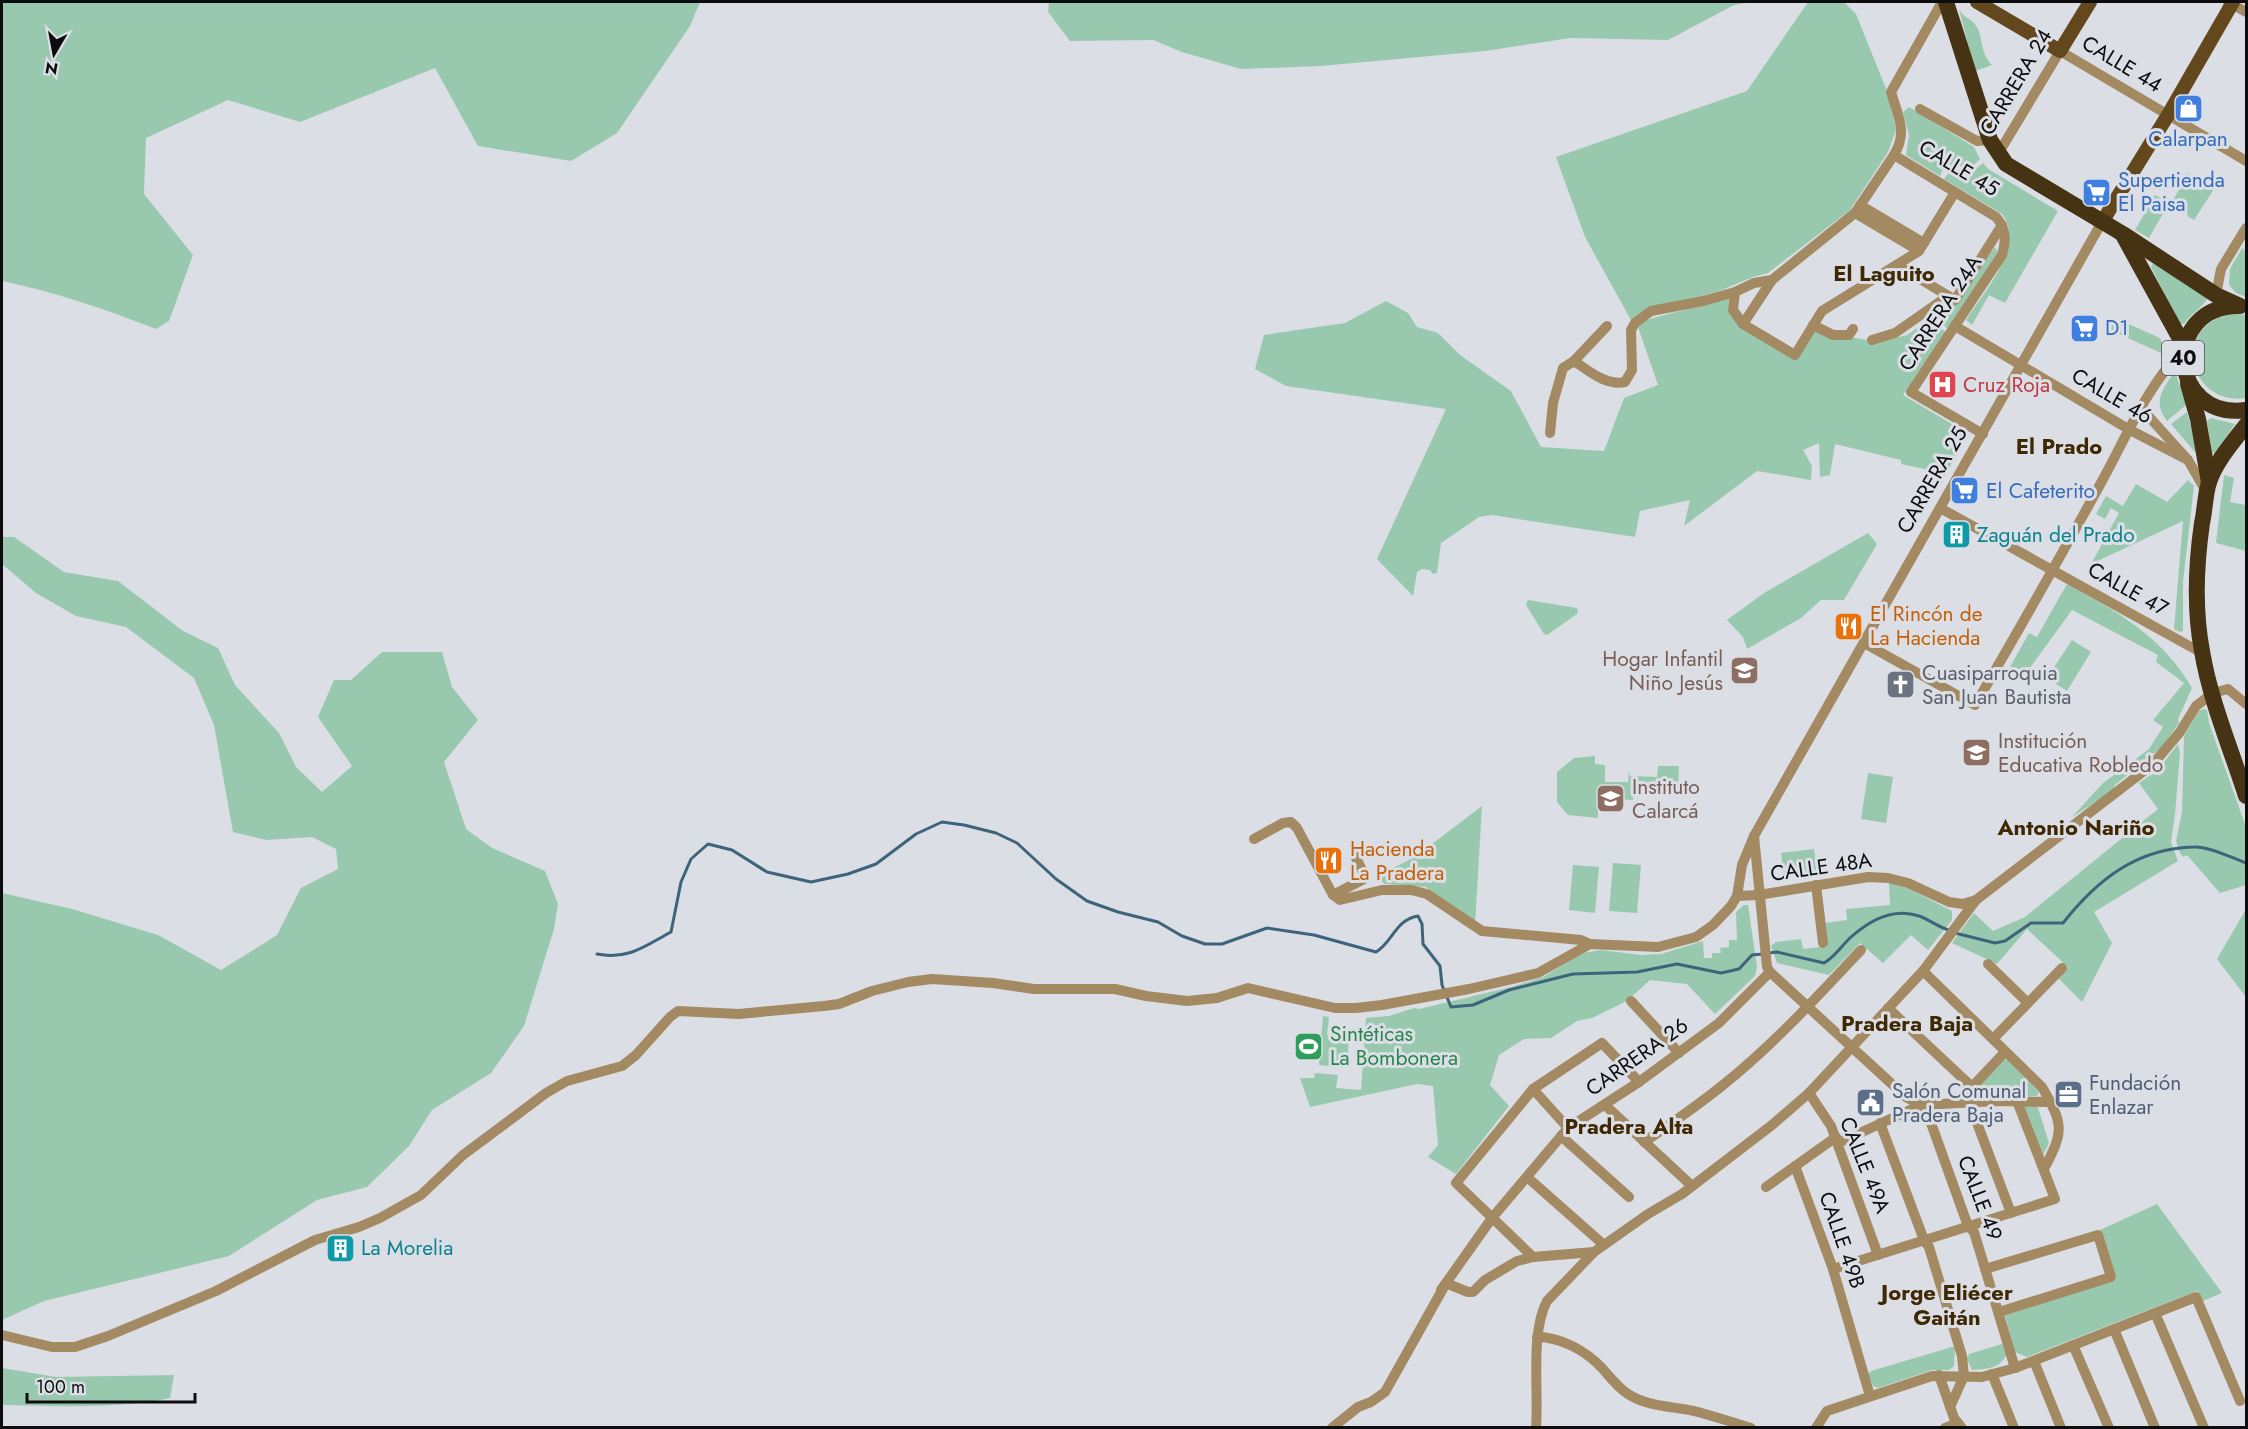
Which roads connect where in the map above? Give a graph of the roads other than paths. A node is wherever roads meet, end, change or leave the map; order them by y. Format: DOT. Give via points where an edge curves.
graph roads {
  1 [pos="1944,2"];
  2 [pos="1977,2"];
  3 [pos="2090,2"];
  4 [pos="2231,2"];
  5 [pos="2247,12"];
  6 [pos="2060,51"];
  7 [pos="1920,109"];
  8 [pos="2168,115"];
  9 [pos="1994,147"];
  10 [pos="1894,155"];
  11 [pos="2247,161"];
  12 [pos="1954,192"];
  13 [pos="1857,209"];
  14 [pos="2102,222"];
  15 [pos="2002,225"];
  16 [pos="2247,228"];
  17 [pos="2123,234"];
  18 [pos="1921,247"];
  19 [pos="2001,255"];
  20 [pos="1898,265"];
  21 [pos="1772,280"];
  22 [pos="1735,292"];
  23 [pos="2216,296"];
  24 [pos="1951,298"];
  25 [pos="2242,306"];
  26 [pos="1743,324"];
  27 [pos="1813,325"];
  28 [pos="1607,326"];
  29 [pos="1955,326"];
  30 [pos="1853,329"];
  31 [pos="1872,340"];
  32 [pos="2184,347"];
  33 [pos="1574,361"];
  34 [pos="2021,366"];
  35 [pos="2186,376"];
  36 [pos="2142,409"];
  37 [pos="2247,410"];
  38 [pos="2247,425"];
  39 [pos="2130,430"];
  40 [pos="1550,433"];
  41 [pos="1983,434"];
  42 [pos="2188,460"];
  43 [pos="2208,488"];
  44 [pos="1940,508"];
  45 [pos="2053,570"];
  46 [pos="1864,643"];
  47 [pos="2202,652"];
  48 [pos="2213,693"];
  49 [pos="2247,704"];
  50 [pos="2247,796"];
  51 [pos="1754,836"];
  52 [pos="1254,839"];
  53 [pos="1355,856"];
  54 [pos="1816,885"];
  55 [pos="1333,895"];
  56 [pos="1759,895"];
  57 [pos="1737,896"];
  58 [pos="1976,900"];
  59 [pos="1823,943"];
  60 [pos="1590,944"];
  61 [pos="1861,950"];
  62 [pos="1988,964"];
  63 [pos="1768,966"];
  64 [pos="2062,968"];
  65 [pos="1923,971"];
  66 [pos="1631,1001"];
  67 [pos="2028,1003"];
  68 [pos="1809,1006"];
  69 [pos="1888,1008"];
  70 [pos="1993,1039"];
  71 [pos="1851,1046"];
  72 [pos="2005,1052"];
  73 [pos="1679,1053"];
  74 [pos="1639,1082"];
  75 [pos="1972,1087"];
  76 [pos="1533,1089"];
  77 [pos="1809,1093"];
  78 [pos="2017,1101"];
  79 [pos="2049,1102"];
  80 [pos="1972,1103"];
  81 [pos="1605,1105"];
  82 [pos="1921,1105"];
  83 [pos="1880,1123"];
  84 [pos="1565,1132"];
  85 [pos="1837,1140"];
  86 [pos="1644,1142"];
  87 [pos="1795,1166"];
  88 [pos="2043,1170"];
  89 [pos="1527,1177"];
  90 [pos="1692,1186"];
  91 [pos="1766,1186"];
  92 [pos="1629,1197"];
  93 [pos="2011,1213"];
  94 [pos="1492,1218"];
  95 [pos="1968,1226"];
  96 [pos="1924,1240"];
  97 [pos="1604,1245"];
  98 [pos="1594,1252"];
  99 [pos="1878,1254"];
  100 [pos="1533,1257"];
  101 [pos="1833,1269"];
  102 [pos="1985,1269"];
  103 [pos="1441,1290"];
  104 [pos="1998,1312"];
  105 [pos="2155,1313"];
  106 [pos="2114,1329"];
  107 [pos="2,1335"];
  108 [pos="1537,1336"];
  109 [pos="2073,1345"];
  110 [pos="2034,1361"];
  111 [pos="2016,1368"];
  112 [pos="1992,1374"];
  113 [pos="1939,1375"];
  114 [pos="1964,1376"];
  115 [pos="1870,1396"];
  116 [pos="2240,1401"];
  117 [pos="1950,1407"];
  118 [pos="1821,1424"];
  119 [pos="1960,1425"];
  120 [pos="1332,1428"];
  121 [pos="1536,1428"];
  122 [pos="1751,1428"];
  123 [pos="1945,1428"];
  124 [pos="2014,1428"];
  125 [pos="2061,1428"];
  126 [pos="2109,1428"];
  127 [pos="2155,1428"];
  128 [pos="2204,1428"];
  1 -- 9 [label="highway"];
  1 -- 10 [label="street" via="1892,93 1903,133"];
  2 -- 6 [label="main road, CALLE 44"];
  3 -- 6 [label="main road, CARRERA 24"];
  4 -- 5 [label="street"];
  4 -- 8 [label="main road, CARRERA 25"];
  6 -- 8 [label="street, CALLE 44"];
  6 -- 9 [label="street, CARRERA 24"];
  7 -- 9 [label="street, CALLE 45"];
  8 -- 11 [label="street, CALLE 44"];
  8 -- 14 [label="main road, CARRERA 25"];
  9 -- 14 [label="highway, CALLE 45 / 40" via="2016,171"];
  10 -- 12 [label="street, CALLE 45"];
  10 -- 13 [label="street"];
  12 -- 15 [label="street, CALLE 45" via="1996,217"];
  12 -- 18 [label="street"];
  13 -- 18 [label="street"];
  13 -- 21 [label="street"];
  14 -- 17 [label="highway, CALLE 45 / 40"];
  14 -- 34 [label="street, CARRERA 25"];
  15 -- 19 [label="street, CALLE 45" via="2006,235"];
  15 -- 24 [label="street, CARRERA 24A"];
  16 -- 23 [label="street" via="2221,269"];
  17 -- 23 [label="highway, CALLE 45 / 40"];
  17 -- 32 [label="highway, 40"];
  18 -- 20 [label="street"];
  19 -- 29 [label="street, CARRERA 24A"];
  20 -- 24 [label="street"];
  20 -- 27 [label="street" via="1821,311"];
  21 -- 22 [label="street"];
  21 -- 26 [label="street"];
  22 -- 26 [label="street" via="1732,310"];
  22 -- 33 [label="street" via="1642,316 1631,330 1632,370 1625,382 1608,381"];
  23 -- 25 [label="highway, CALLE 45 / 40"];
  24 -- 31 [label="street, CARRERA 24A" via="1895,333"];
  25 -- 32 [label="highway, 40" via="2208,313 2193,327"];
  26 -- 27 [label="street" via="1795,355"];
  27 -- 30 [label="street" via="1833,335 1849,335"];
  28 -- 33 [label="street"];
  29 -- 34 [label="street, CALLE 46"];
  29 -- 41 [label="street, CARRERA 24A" via="1911,392"];
  32 -- 35 [label="highway, 40"];
  32 -- 36 [label="street" via="2168,364"];
  33 -- 40 [label="street" via="1563,368"];
  34 -- 39 [label="street, CALLE 46"];
  34 -- 41 [label="street, CARRERA 25"];
  35 -- 37 [label="highway, 40" via="2197,394 2214,406"];
  35 -- 43 [label="highway, 40" via="2198,419"];
  36 -- 39 [label="street"];
  36 -- 42 [label="street, CALLE 46"];
  38 -- 43 [label="highway, 40" via="2227,451"];
  39 -- 42 [label="street, CALLE 46"];
  39 -- 45 [label="street"];
  41 -- 44 [label="street, CARRERA 25"];
  42 -- 43 [label="street, CALLE 46"];
  43 -- 47 [label="highway, 40" via="2197,585"];
  44 -- 45 [label="street, CALLE 47"];
  44 -- 46 [label="street, CARRERA 25"];
  45 -- 46 [label="street" via="1975,705"];
  45 -- 47 [label="street, CALLE 47"];
  46 -- 51 [label="street, CARRERA 25"];
  47 -- 48 [label="highway, 40"];
  48 -- 49 [label="street" via="2228,689"];
  48 -- 50 [label="highway, 40"];
  48 -- 58 [label="street" via="2196,706 2153,764"];
  51 -- 56 [label="street"];
  51 -- 57 [label="street, CARRERA 25" via="1742,865"];
  52 -- 55 [label="street" via="1291,822"];
  53 -- 55 [label="street" via="1366,878"];
  54 -- 56 [label="street, CALLE 48A"];
  54 -- 58 [label="street, CALLE 48A" via="1888,878 1949,902 1963,904"];
  54 -- 59 [label="street"];
  55 -- 60 [label="street" via="1340,900 1382,890 1428,894 1482,932"];
  56 -- 57 [label="street, CALLE 48A"];
  56 -- 63 [label="street"];
  57 -- 60 [label="street" via="1696,937 1643,947"];
  58 -- 65 [label="street"];
  60 -- 107 [label="street" via="1538,973 1356,1008 1335,1008 1248,988 1217,998 1187,1001 1115,989 1034,989 932,980 908,982 824,1006 739,1014 678,1011 622,1065 567,1081 546,1093 463,1155 421,1195 380,1218 315,1240 216,1291 75,1347 52,1347"];
  61 -- 68 [label="street"];
  62 -- 67 [label="street"];
  63 -- 68 [label="street, CALLE 49"];
  63 -- 73 [label="street, CARRERA 26" via="1719,1023"];
  64 -- 67 [label="street"];
  65 -- 69 [label="street"];
  65 -- 70 [label="street"];
  66 -- 73 [label="street"];
  67 -- 70 [label="street"];
  68 -- 71 [label="street, CALLE 49"];
  68 -- 86 [label="street" via="1723,1085"];
  69 -- 71 [label="street"];
  69 -- 75 [label="street"];
  70 -- 72 [label="street"];
  71 -- 77 [label="street"];
  71 -- 82 [label="street, CALLE 49" via="1906,1097"];
  72 -- 75 [label="street"];
  72 -- 79 [label="street" via="2042,1087"];
  73 -- 74 [label="street, CARRERA 26"];
  74 -- 76 [label="street" via="1602,1043"];
  74 -- 81 [label="street, CARRERA 26"];
  75 -- 80 [label="street"];
  76 -- 84 [label="street"];
  76 -- 94 [label="street" via="1456,1183"];
  77 -- 85 [label="street, CALLE 49A"];
  77 -- 90 [label="street"];
  78 -- 79 [label="street"];
  78 -- 80 [label="street"];
  78 -- 88 [label="street"];
  79 -- 88 [label="street" via="2058,1119 2060,1136"];
  80 -- 82 [label="street"];
  80 -- 93 [label="street"];
  81 -- 84 [label="street, CARRERA 26"];
  81 -- 86 [label="street"];
  82 -- 83 [label="street"];
  82 -- 95 [label="street, CALLE 49" via="1927,1112"];
  83 -- 85 [label="street"];
  83 -- 96 [label="street"];
  84 -- 89 [label="street, CARRERA 26"];
  84 -- 92 [label="street"];
  85 -- 87 [label="street"];
  85 -- 99 [label="street, CALLE 49A"];
  86 -- 90 [label="street"];
  87 -- 91 [label="street"];
  87 -- 101 [label="street, CALLE 49B"];
  88 -- 93 [label="street" via="2055,1199"];
  89 -- 94 [label="street, CARRERA 26"];
  89 -- 97 [label="street"];
  90 -- 97 [label="street"];
  93 -- 95 [label="street"];
  94 -- 100 [label="street"];
  94 -- 103 [label="street, CARRERA 26"];
  95 -- 96 [label="street"];
  95 -- 102 [label="street, CALLE 49" via="1974,1232"];
  96 -- 99 [label="street"];
  96 -- 114 [label="street" via="1962,1356"];
  97 -- 98 [label="street"];
  98 -- 100 [label="street"];
  98 -- 108 [label="street" via="1547,1302"];
  99 -- 101 [label="street"];
  100 -- 103 [label="street" via="1499,1271 1473,1292 1448,1284"];
  101 -- 115 [label="street, CALLE 49B"];
  102 -- 104 [label="street, CALLE 49"];
  102 -- 104 [label="street" via="2098,1235 2111,1277"];
  103 -- 120 [label="street, CARRERA 26" via="1385,1392"];
  104 -- 111 [label="street, CALLE 49"];
  105 -- 106 [label="street"];
  105 -- 116 [label="street" via="2196,1297"];
  105 -- 128 [label="street"];
  106 -- 109 [label="street"];
  106 -- 127 [label="street"];
  108 -- 121 [label="street"];
  108 -- 122 [label="street" via="1580,1351 1638,1400 1692,1410"];
  109 -- 110 [label="street"];
  109 -- 126 [label="street"];
  110 -- 111 [label="street"];
  110 -- 125 [label="street"];
  111 -- 112 [label="street"];
  112 -- 114 [label="street"];
  112 -- 124 [label="street"];
  113 -- 114 [label="street"];
  113 -- 115 [label="street"];
  113 -- 117 [label="street"];
  114 -- 117 [label="street"];
  115 -- 118 [label="street" via="1827,1411"];
  117 -- 119 [label="street"];
  119 -- 123 [label="street"];
}
